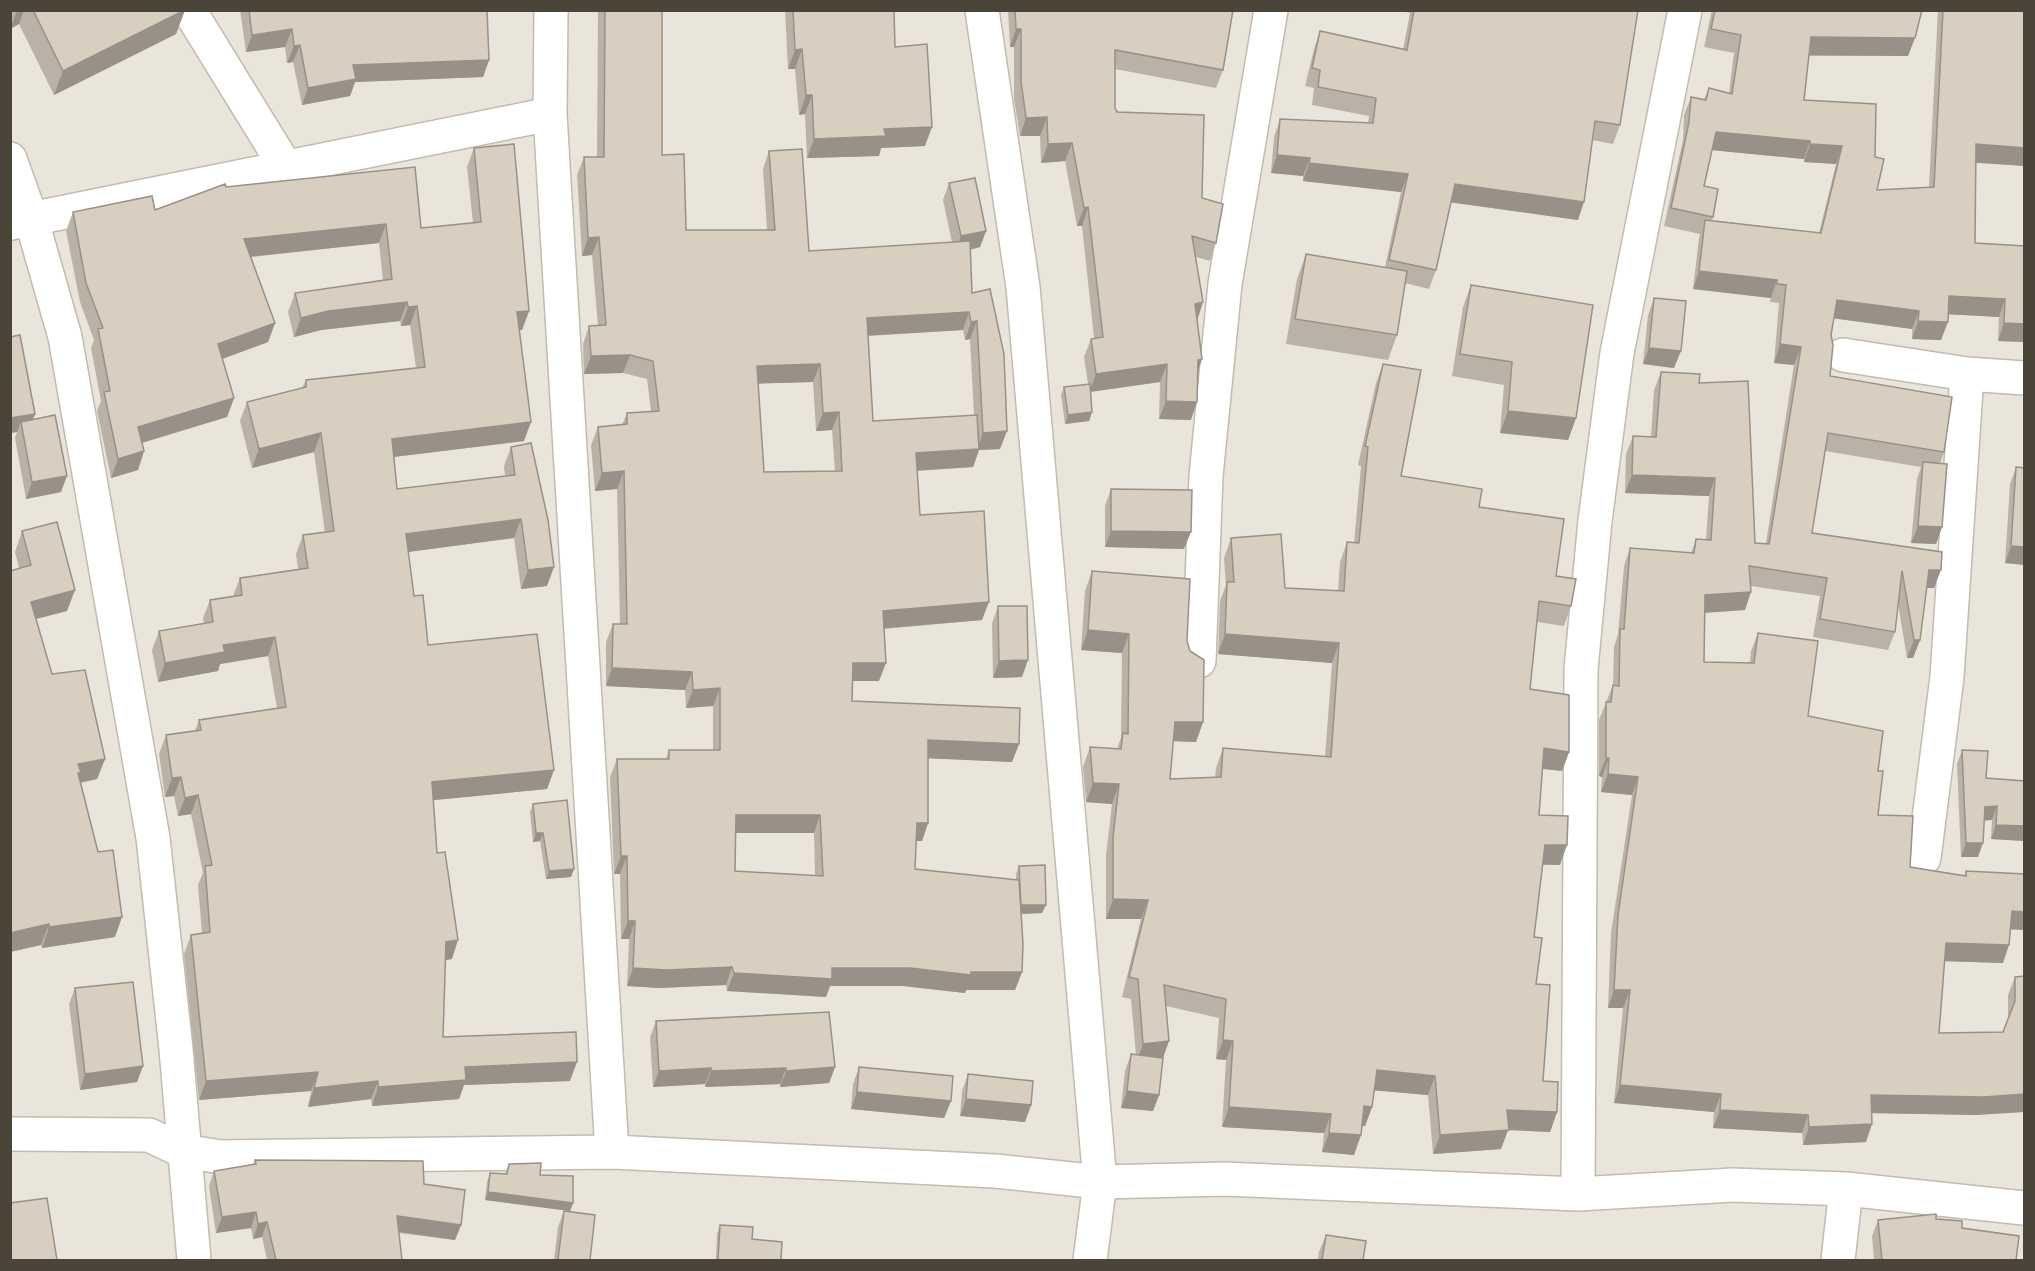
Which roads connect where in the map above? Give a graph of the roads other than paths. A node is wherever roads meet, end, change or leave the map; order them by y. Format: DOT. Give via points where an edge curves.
graph roads {
  1 [pos="189,10"];
  2 [pos="551,10"];
  3 [pos="982,10"];
  4 [pos="1271,10"];
  5 [pos="1685,10"];
  6 [pos="550,114"];
  7 [pos="10,159"];
  8 [pos="285,166"];
  9 [pos="21,220"];
  10 [pos="1843,355"];
  11 [pos="1966,374"];
  12 [pos="2025,378"];
  13 [pos="1199,661"];
  14 [pos="1924,858"];
  15 [pos="10,1134"];
  16 [pos="183,1151"];
  17 [pos="612,1152"];
  18 [pos="1100,1182"];
  19 [pos="1846,1189"];
  20 [pos="1578,1194"];
  21 [pos="2024,1213"];
  22 [pos="194,1260"];
  23 [pos="1090,1260"];
  24 [pos="1838,1260"];
  1 -- 8 [label="street"];
  2 -- 6 [label="street"];
  3 -- 18 [label="street" via="1023,287"];
  4 -- 13 [label="street" via="1225,284 1206,476"];
  5 -- 20 [label="street" via="1617,353 1594,521 1581,669"];
  6 -- 8 [label="street"];
  6 -- 17 [label="street"];
  7 -- 9 [label="street"];
  8 -- 9 [label="street"];
  9 -- 16 [label="street" via="65,338 153,838"];
  10 -- 11 [label="street"];
  11 -- 12 [label="street"];
  11 -- 14 [label="street" via="1947,677"];
  15 -- 16 [label="street" via="149,1135"];
  16 -- 17 [label="street" via="220,1157"];
  16 -- 22 [label="street"];
  17 -- 18 [label="street" via="995,1171"];
  18 -- 20 [label="street" via="1225,1179"];
  18 -- 23 [label="street"];
  19 -- 20 [label="street" via="1733,1185"];
  19 -- 21 [label="street"];
  19 -- 24 [label="street"];
}
